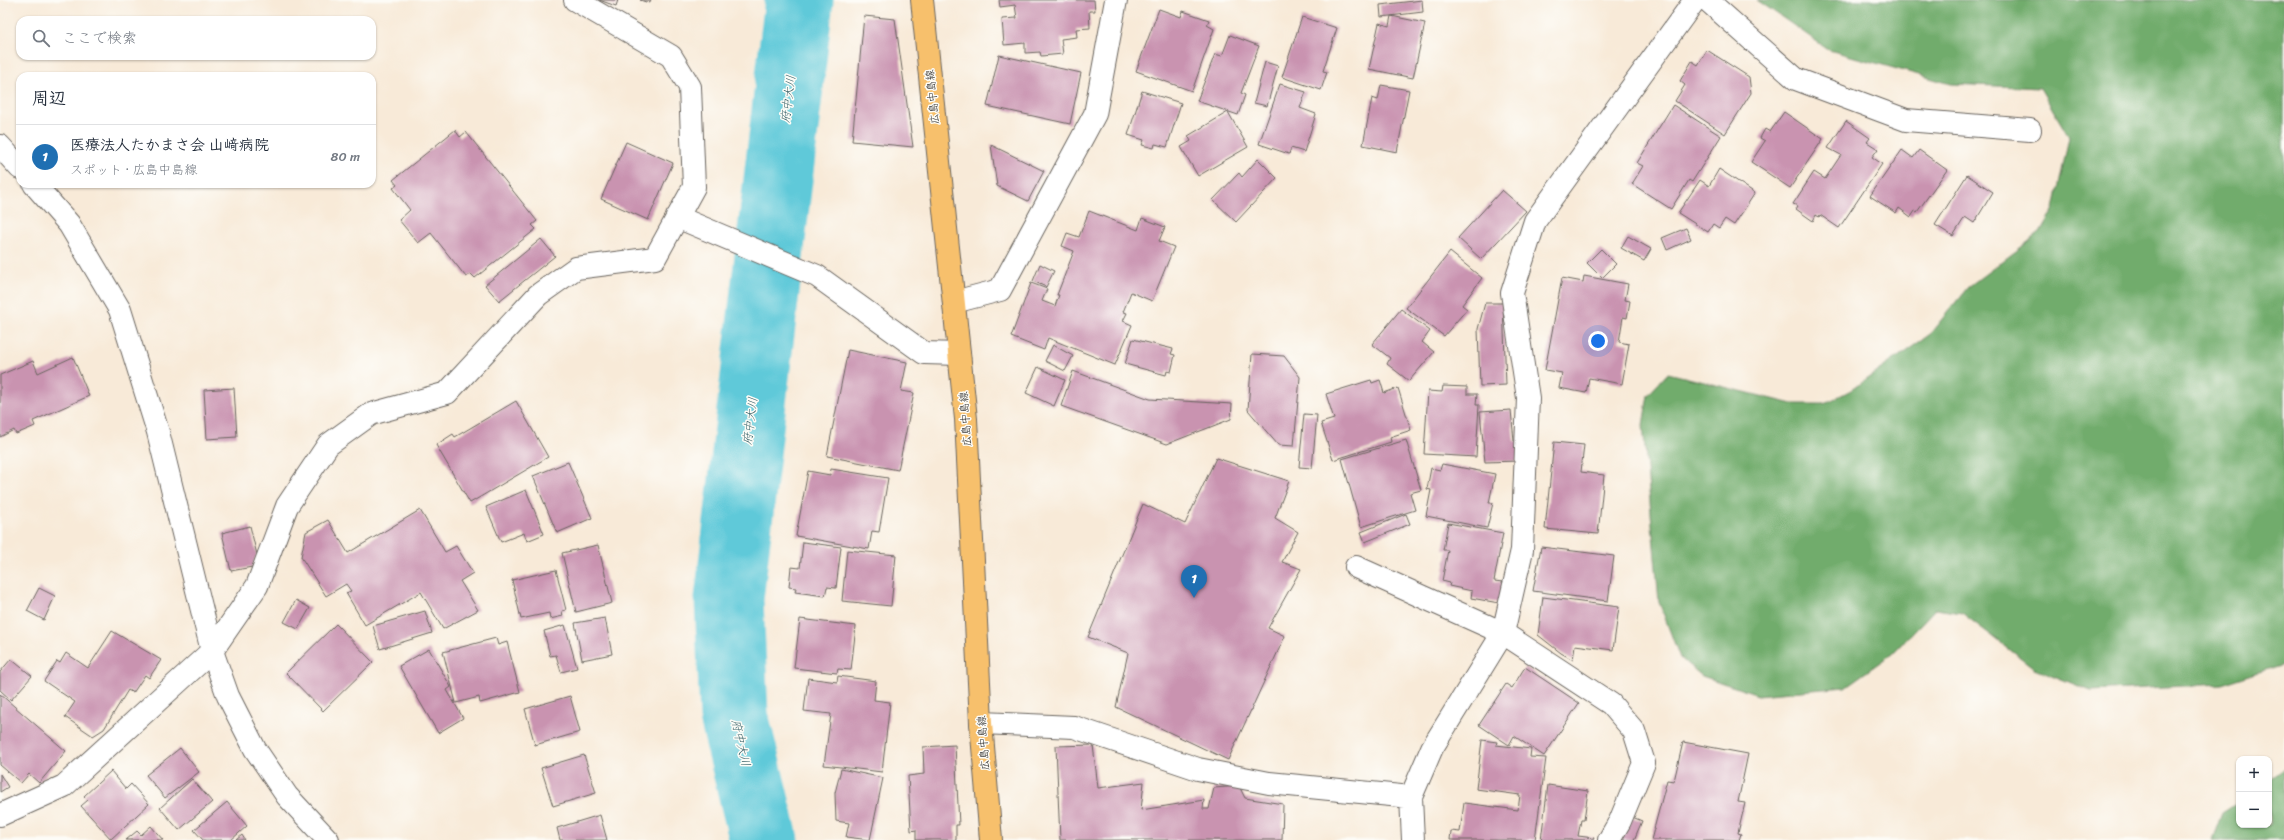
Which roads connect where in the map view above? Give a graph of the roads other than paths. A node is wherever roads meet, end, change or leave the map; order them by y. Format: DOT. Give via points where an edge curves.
graph roads {
  1 [pos="575,0"];
  2 [pos="922,0"];
  3 [pos="1116,0"];
  4 [pos="1695,0"];
  5 [pos="1707,0"];
  6 [pos="2030,130"];
  7 [pos="0,146"];
  8 [pos="16,164"];
  9 [pos="38,188"];
  10 [pos="685,221"];
  11 [pos="954,302"];
  12 [pos="960,354"];
  13 [pos="1356,567"];
  14 [pos="1503,633"];
  15 [pos="212,651"];
  16 [pos="981,723"];
  17 [pos="1411,797"];
  18 [pos="0,814"];
  19 [pos="328,840"];
  20 [pos="991,840"];
  21 [pos="1414,840"];
  22 [pos="1609,840"];
  1 -- 10 [label="street" via="671,56 690,87 694,187"];
  2 -- 11 [label="main road, 広島中島線"];
  3 -- 11 [label="street" via="1095,114 1000,290"];
  4 -- 14 [label="street" via="1535,221 1512,293 1528,398 1522,550"];
  5 -- 6 [label="street" via="1796,79 1906,120"];
  7 -- 8 [label="street"];
  9 -- 15 [label="street" via="69,224 120,310 158,432"];
  10 -- 12 [label="street" via="818,276 924,353"];
  10 -- 15 [label="street" via="655,258 576,268 538,295 447,393 371,414 328,445 287,506 257,586"];
  11 -- 12 [label="main road, 広島中島線"];
  12 -- 16 [label="main road, 広島中島線" via="966,418"];
  13 -- 14 [label="street"];
  14 -- 17 [label="street" via="1432,748"];
  14 -- 22 [label="street" via="1611,704 1634,731 1644,763 1620,821"];
  15 -- 18 [label="street" via="64,786"];
  15 -- 19 [label="street" via="228,696 255,750 287,796"];
  16 -- 17 [label="street" via="1074,728 1198,769 1269,783"];
  16 -- 20 [label="main road, 広島中島線"];
  17 -- 21 [label="street"];
}
